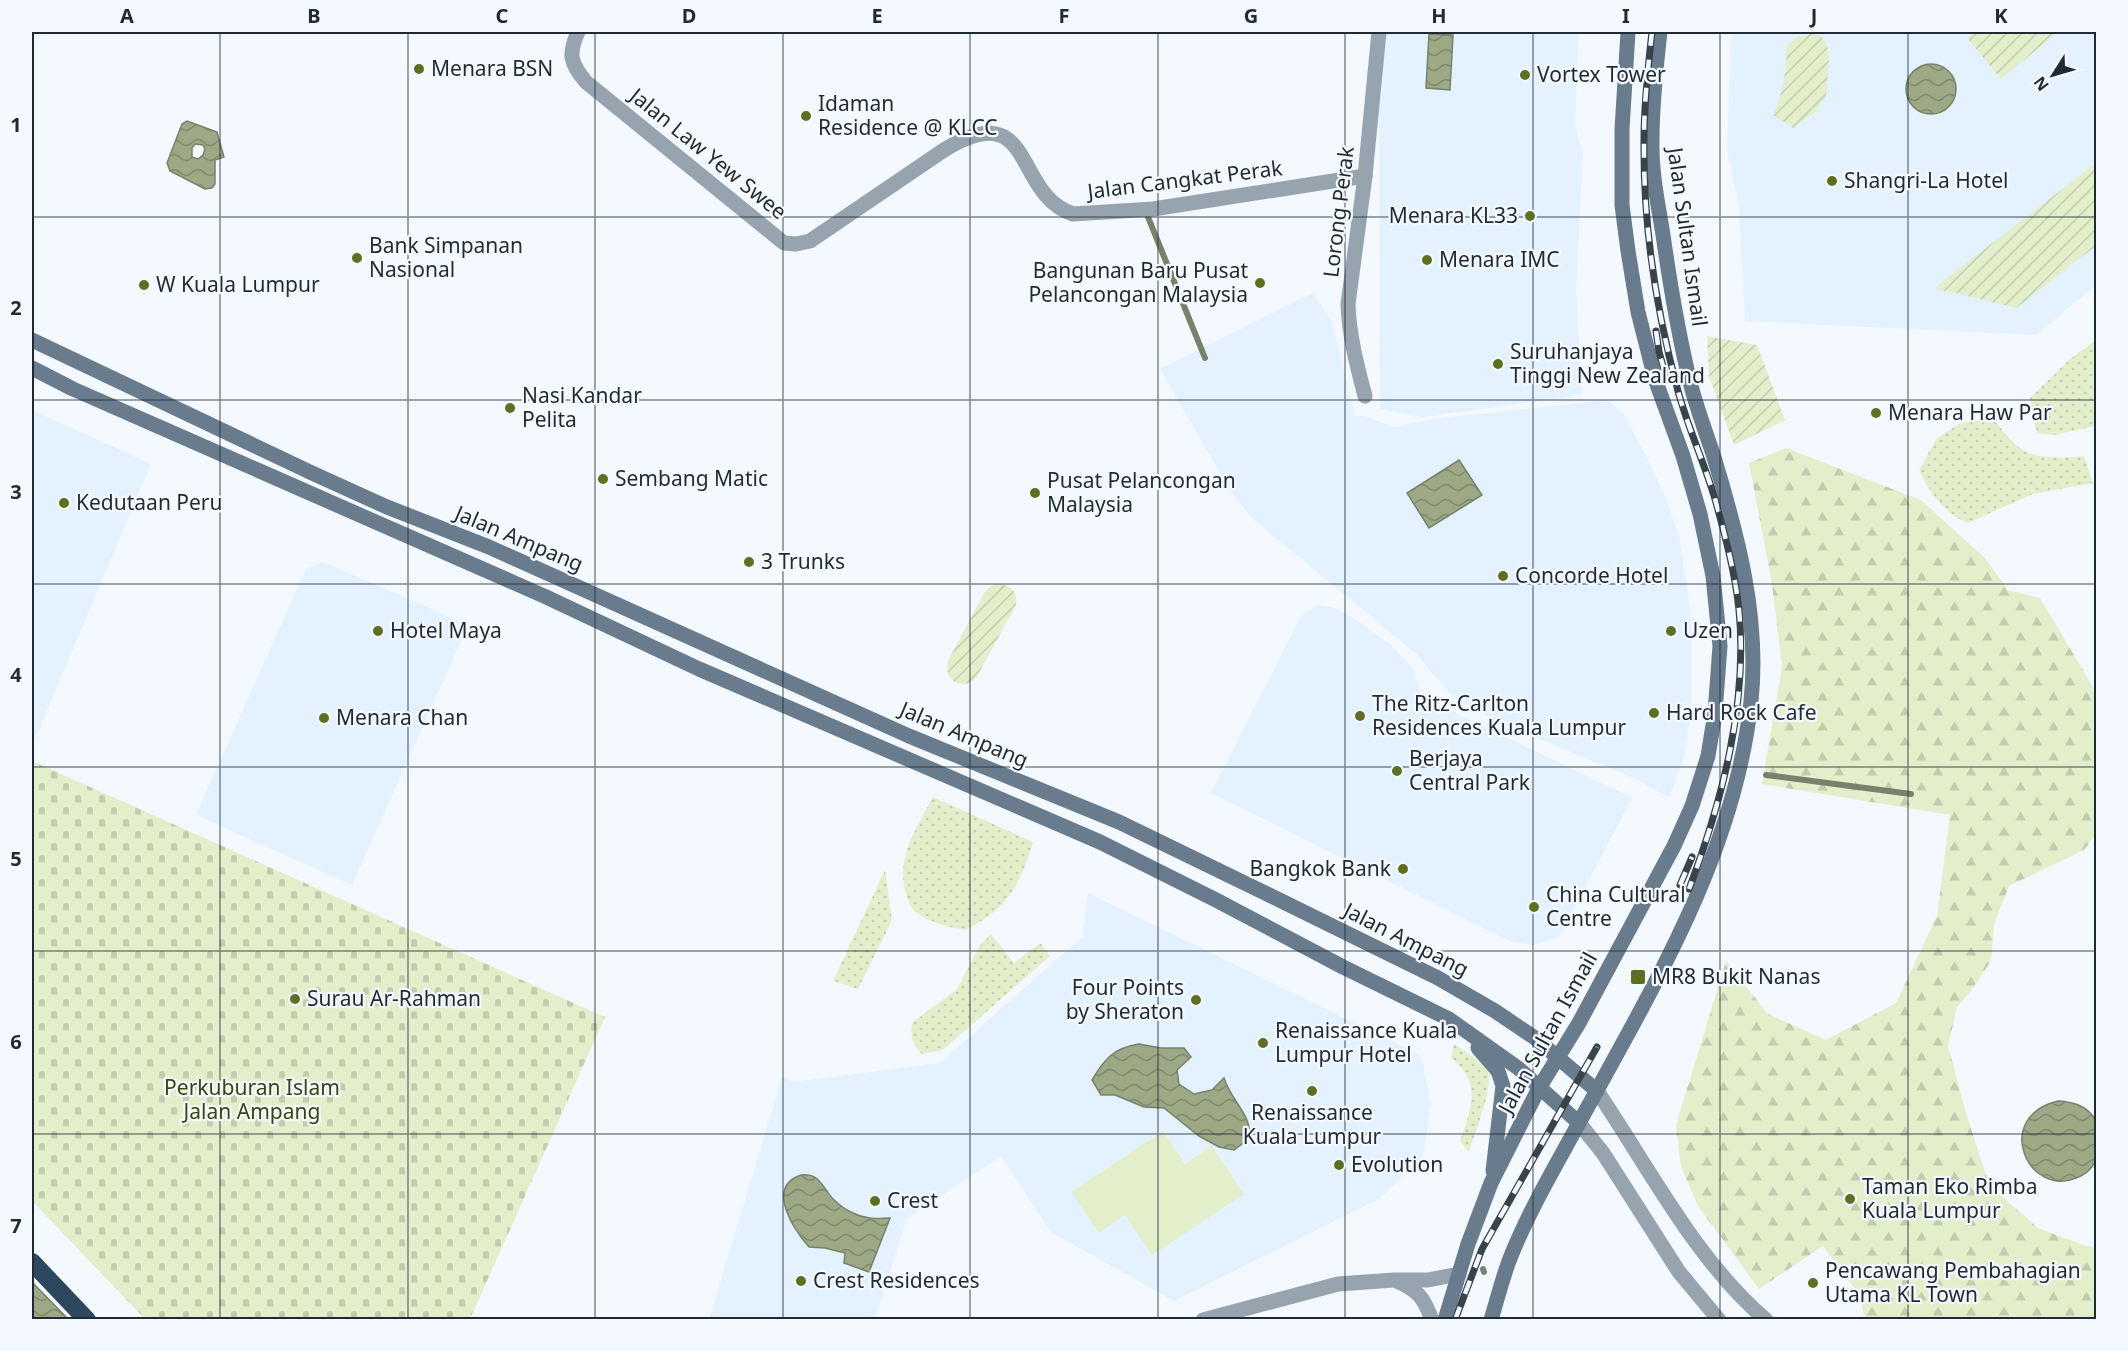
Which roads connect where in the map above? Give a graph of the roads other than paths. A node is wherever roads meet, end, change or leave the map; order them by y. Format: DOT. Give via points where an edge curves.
graph roads {
  1 [pos="578,32"];
  2 [pos="1379,32"];
  3 [pos="1628,32"];
  4 [pos="1660,32"];
  5 [pos="945,150"];
  6 [pos="1365,176"];
  7 [pos="32,340"];
  8 [pos="32,368"];
  9 [pos="1365,396"];
  10 [pos="1449,1019"];
  11 [pos="1558,1059"];
  12 [pos="1539,1088"];
  13 [pos="1597,1091"];
  14 [pos="1579,1123"];
  15 [pos="1491,1183"];
  16 [pos="32,1262"];
  17 [pos="1459,1274"];
  18 [pos="1394,1280"];
  19 [pos="87,1320"];
  20 [pos="1203,1320"];
  21 [pos="1432,1320"];
  22 [pos="1445,1320"];
  23 [pos="1491,1320"];
  24 [pos="1719,1320"];
  25 [pos="1766,1320"];
  1 -- 5 [label="street, Jalan Law Yew Swee" via="571,48 572,60 586,82 784,243 810,241"];
  2 -- 6 [label="street, Lorong Perak"];
  3 -- 11 [label="main road, Jalan Sultan Ismail" via="1622,205 1628,251 1655,379 1700,514 1713,576 1720,646 1718,680 1708,756 1692,806"];
  4 -- 13 [label="main road, Jalan Sultan Ismail" via="1653,177 1668,281 1690,385 1739,543 1749,613 1751,699 1734,794 1708,867 1656,981"];
  5 -- 6 [label="street, Jalan Cangkat Perak" via="964,137 982,132 1000,135 1016,144 1037,184 1062,211 1073,214 1153,209"];
  6 -- 9 [label="street, Lorong Perak" via="1348,304"];
  7 -- 11 [label="main road, Jalan Ampang" via="387,507 489,547 909,736 1119,822 1438,978 1527,1032"];
  8 -- 10 [label="main road, Jalan Ampang" via="709,673 1100,842"];
  10 -- 12 [label="main road, Jalan Ampang" via="1518,1068"];
  10 -- 15 [label="main road" via="1491,1062 1503,1086"];
  11 -- 12 [label="main road, Jalan Sultan Ismail"];
  11 -- 13 [label="main road, Jalan Ampang"];
  12 -- 14 [label="main road, Jalan Ampang"];
  12 -- 15 [label="main road, Jalan Sultan Ismail"];
  13 -- 14 [label="main road, Jalan Sultan Ismail"];
  13 -- 25 [label="street, Jalan Ampang" via="1680,1220 1738,1294"];
  14 -- 23 [label="main road, Jalan Sultan Ismail" via="1527,1219 1508,1263"];
  14 -- 24 [label="street, Jalan Ampang" via="1603,1153 1679,1272"];
  15 -- 17 [label="main road, Jalan Sultan Ismail"];
  16 -- 19 [label="highway"];
  17 -- 18 [label="street" via="1428,1280"];
  17 -- 22 [label="main road, Jalan Sultan Ismail"];
  18 -- 20 [label="street" via="1338,1284"];
  18 -- 21 [label="street" via="1416,1290"];
}
